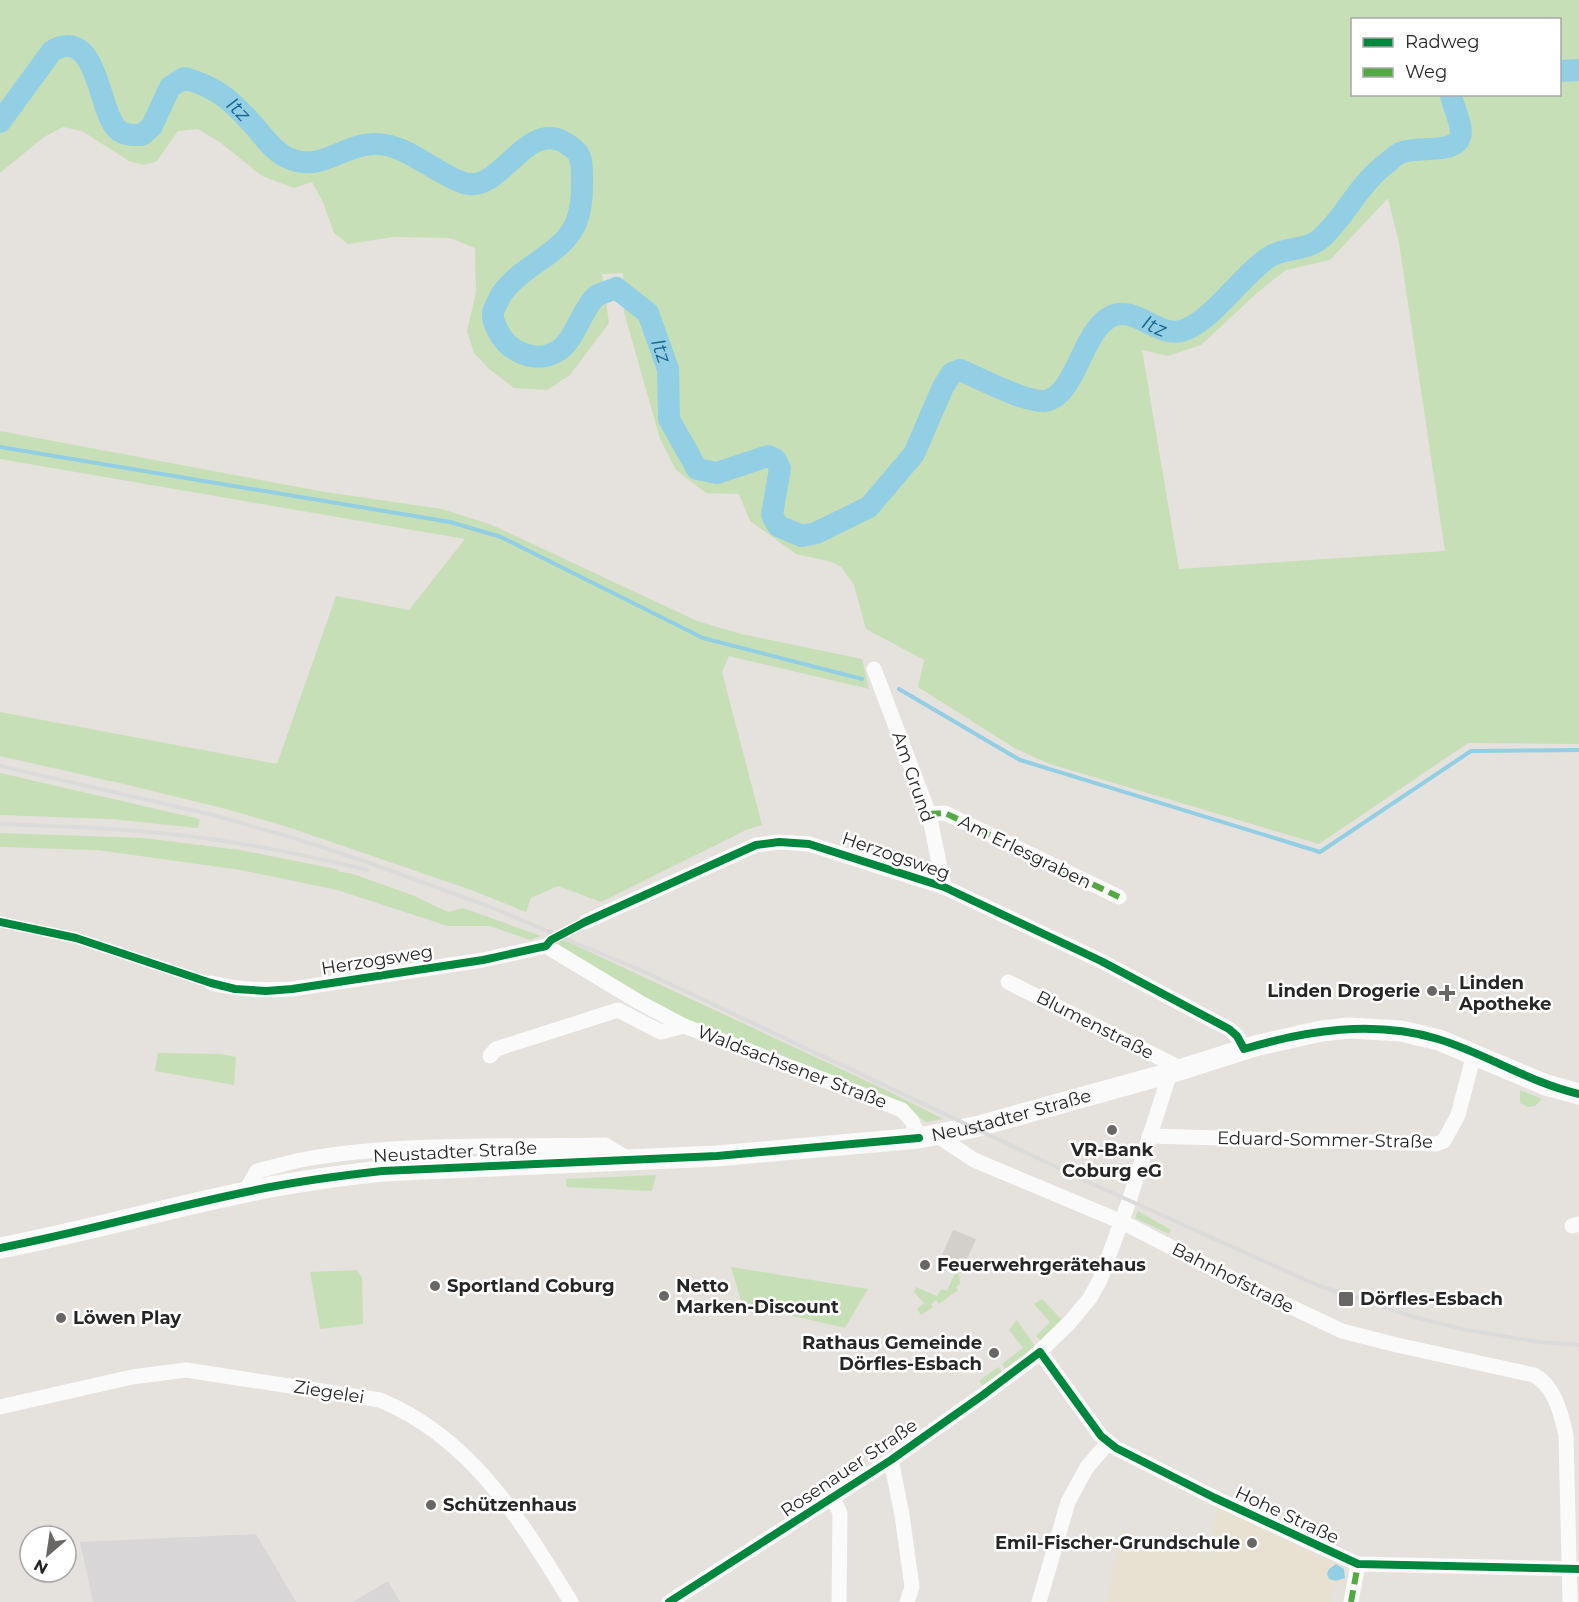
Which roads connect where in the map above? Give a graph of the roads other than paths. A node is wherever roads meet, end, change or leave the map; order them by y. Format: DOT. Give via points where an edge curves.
graph roads {
  1 [pos="874,669"];
  2 [pos="929,814"];
  3 [pos="944,887"];
  4 [pos="1119,897"];
  5 [pos="585,922"];
  6 [pos="546,946"];
  7 [pos="1008,982"];
  8 [pos="211,983"];
  9 [pos="684,1026"];
  10 [pos="1244,1049"];
  11 [pos="1474,1054"];
  12 [pos="490,1056"];
  13 [pos="1176,1071"];
  14 [pos="1579,1094"];
  15 [pos="1149,1136"];
  16 [pos="928,1137"];
  17 [pos="1122,1222"];
  18 [pos="0,1248"];
  19 [pos="1040,1352"];
  20 [pos="0,1407"];
  21 [pos="1108,1443"];
  22 [pos="891,1460"];
  23 [pos="833,1499"];
  24 [pos="1358,1564"];
  25 [pos="1575,1570"];
  26 [pos="571,1602"];
  27 [pos="669,1602"];
  28 [pos="839,1602"];
  29 [pos="907,1602"];
  30 [pos="1039,1602"];
  31 [pos="1351,1602"];
  32 [pos="1570,1602"];
  1 -- 2 [label="street, Am Grund"];
  2 -- 3 [label="street, Am Grund"];
  2 -- 4 [label="street, Am Erlesgraben" via="945,813"];
  3 -- 5 [label="street, Herzogsweg" via="809,843 779,842 756,845"];
  3 -- 10 [label="street, Herzogsweg" via="1101,961 1229,1029"];
  6 -- 8 [label="street, Herzogsweg" via="483,960 292,989 235,989"];
  6 -- 9 [label="street, Waldsachsener Straße"];
  7 -- 13 [label="street, Blumenstraße"];
  9 -- 12 [label="street, Waldsachsener Straße" via="661,1032 618,1010 496,1049"];
  9 -- 16 [label="street, Waldsachsener Straße" via="896,1107"];
  10 -- 11 [label="street, Neustadter Straße" via="1321,1031 1359,1028 1401,1031"];
  10 -- 13 [label="street, Neustadter Straße"];
  11 -- 14 [label="street, Neustadter Straße" via="1546,1085"];
  11 -- 15 [label="street, Eduard-Sommer-Straße" via="1458,1115 1444,1141 1436,1144"];
  13 -- 15 [label="street, Rosenauer Straße"];
  13 -- 16 [label="street, Neustadter Straße"];
  15 -- 17 [label="street, Rosenauer Straße"];
  16 -- 17 [label="street, Bahnhofstraße"];
  16 -- 18 [label="street, Neustadter Straße" via="750,1153 382,1170 245,1192"];
  17 -- 19 [label="street, Rosenauer Straße" via="1090,1298"];
  17 -- 25 [label="street, Bahnhofstraße" via="1342,1331 1543,1380 1562,1416 1566,1436"];
  19 -- 21 [label="street, Hohe Straße"];
  19 -- 22 [label="street, Rosenauer Straße"];
  20 -- 26 [label="street, Ziegelei" via="132,1377 186,1370 380,1400 427,1426 479,1470 522,1523"];
  21 -- 24 [label="street, Hohe Straße" via="1208,1495"];
  21 -- 30 [label="street" via="1087,1467 1068,1502"];
  22 -- 23 [label="street, Rosenauer Straße"];
  22 -- 29 [label="street" via="912,1587"];
  23 -- 27 [label="street, Rosenauer Straße"];
  23 -- 28 [label="street" via="840,1513"];
  24 -- 25 [label="street, Hohe Straße"];
  24 -- 31 [label="street"];
  25 -- 32 [label="street"];
}
